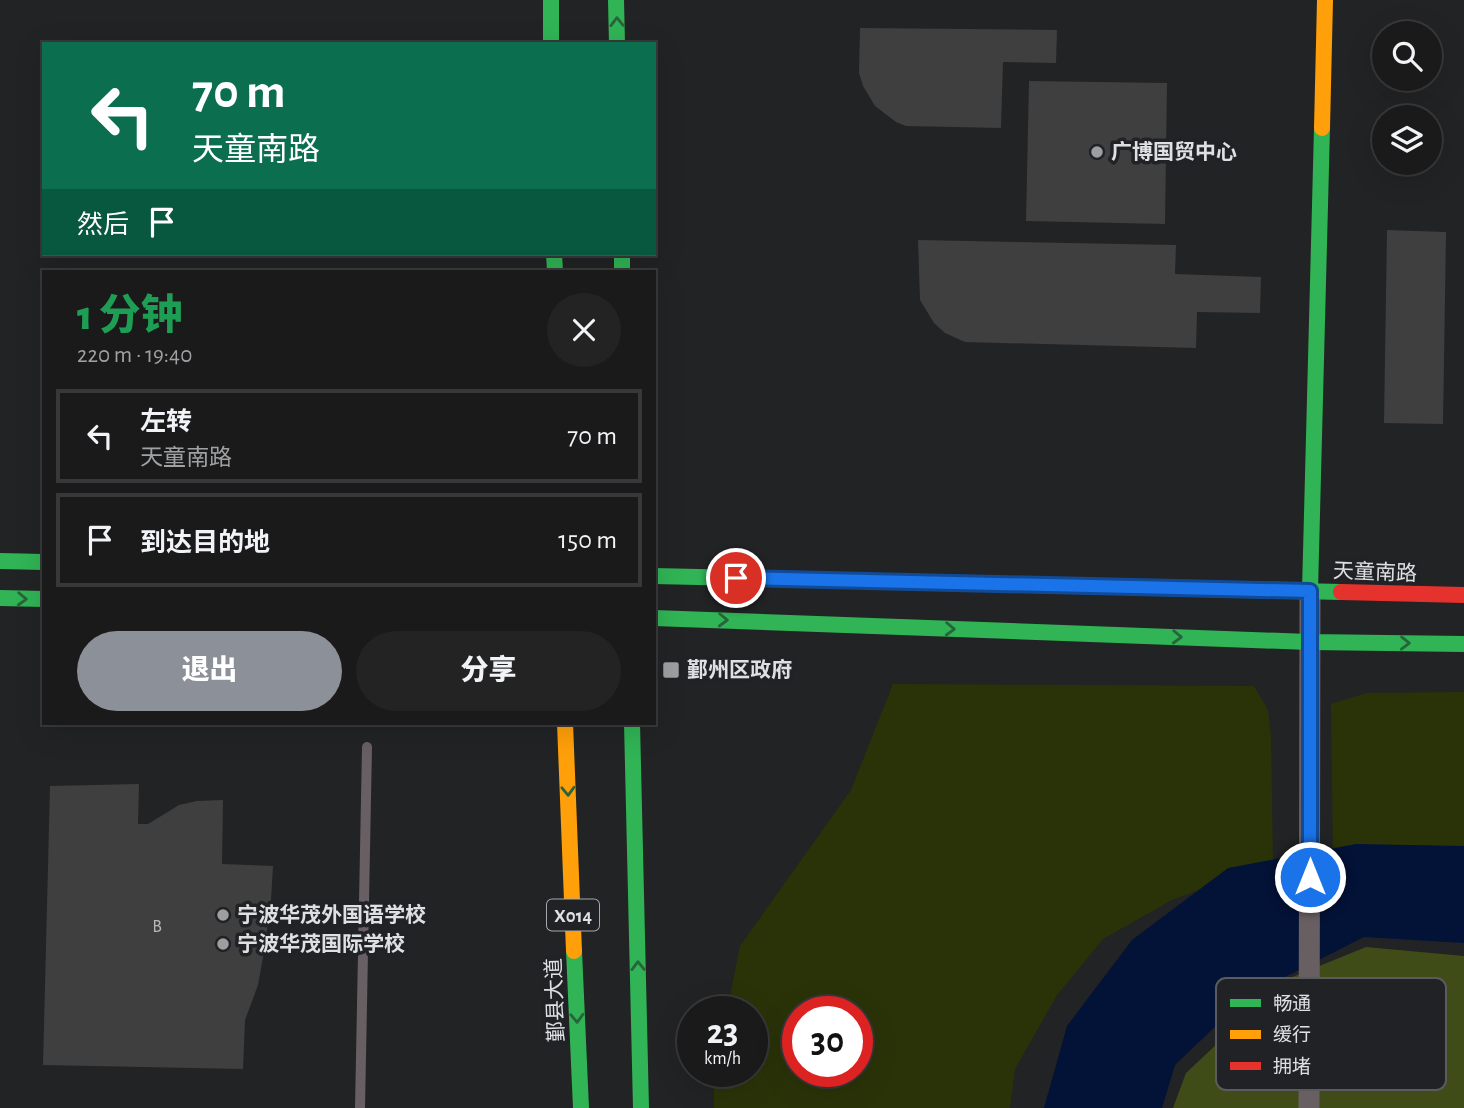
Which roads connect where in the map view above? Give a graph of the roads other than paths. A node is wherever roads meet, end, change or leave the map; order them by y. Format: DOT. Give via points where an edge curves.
graph roads {
  1 [pos="551,0"];
  2 [pos="616,0"];
  3 [pos="1325,0"];
  4 [pos="551,42"];
  5 [pos="617,42"];
  6 [pos="0,561"];
  7 [pos="42,562"];
  8 [pos="656,576"];
  9 [pos="1310,591"];
  10 [pos="1464,595"];
  11 [pos="0,598"];
  12 [pos="42,599"];
  13 [pos="656,618"];
  14 [pos="1310,642"];
  15 [pos="1464,644"];
  16 [pos="565,725"];
  17 [pos="632,725"];
  18 [pos="367,747"];
  19 [pos="1311,978"];
  20 [pos="1309,1090"];
  21 [pos="360,1108"];
  22 [pos="580,1108"];
  23 [pos="641,1108"];
  24 [pos="1309,1108"];
  1 -- 4 [label="main road"];
  5 -- 2 [label="main road, one-way"];
  3 -- 9 [label="main road"];
  6 -- 7 [label="main road"];
  8 -- 9 [label="main road, 天童南路"];
  9 -- 10 [label="main road, 天童南路"];
  9 -- 14 [label="street"];
  11 -- 12 [label="main road, one-way"];
  13 -- 14 [label="main road, one-way"];
  14 -- 15 [label="main road, one-way"];
  14 -- 19 [label="street"];
  16 -- 22 [label="main road, 鄞县大道 / X014, one-way"];
  23 -- 17 [label="main road, one-way"];
  18 -- 21 [label="lane"];
  20 -- 24 [label="street"];
}
